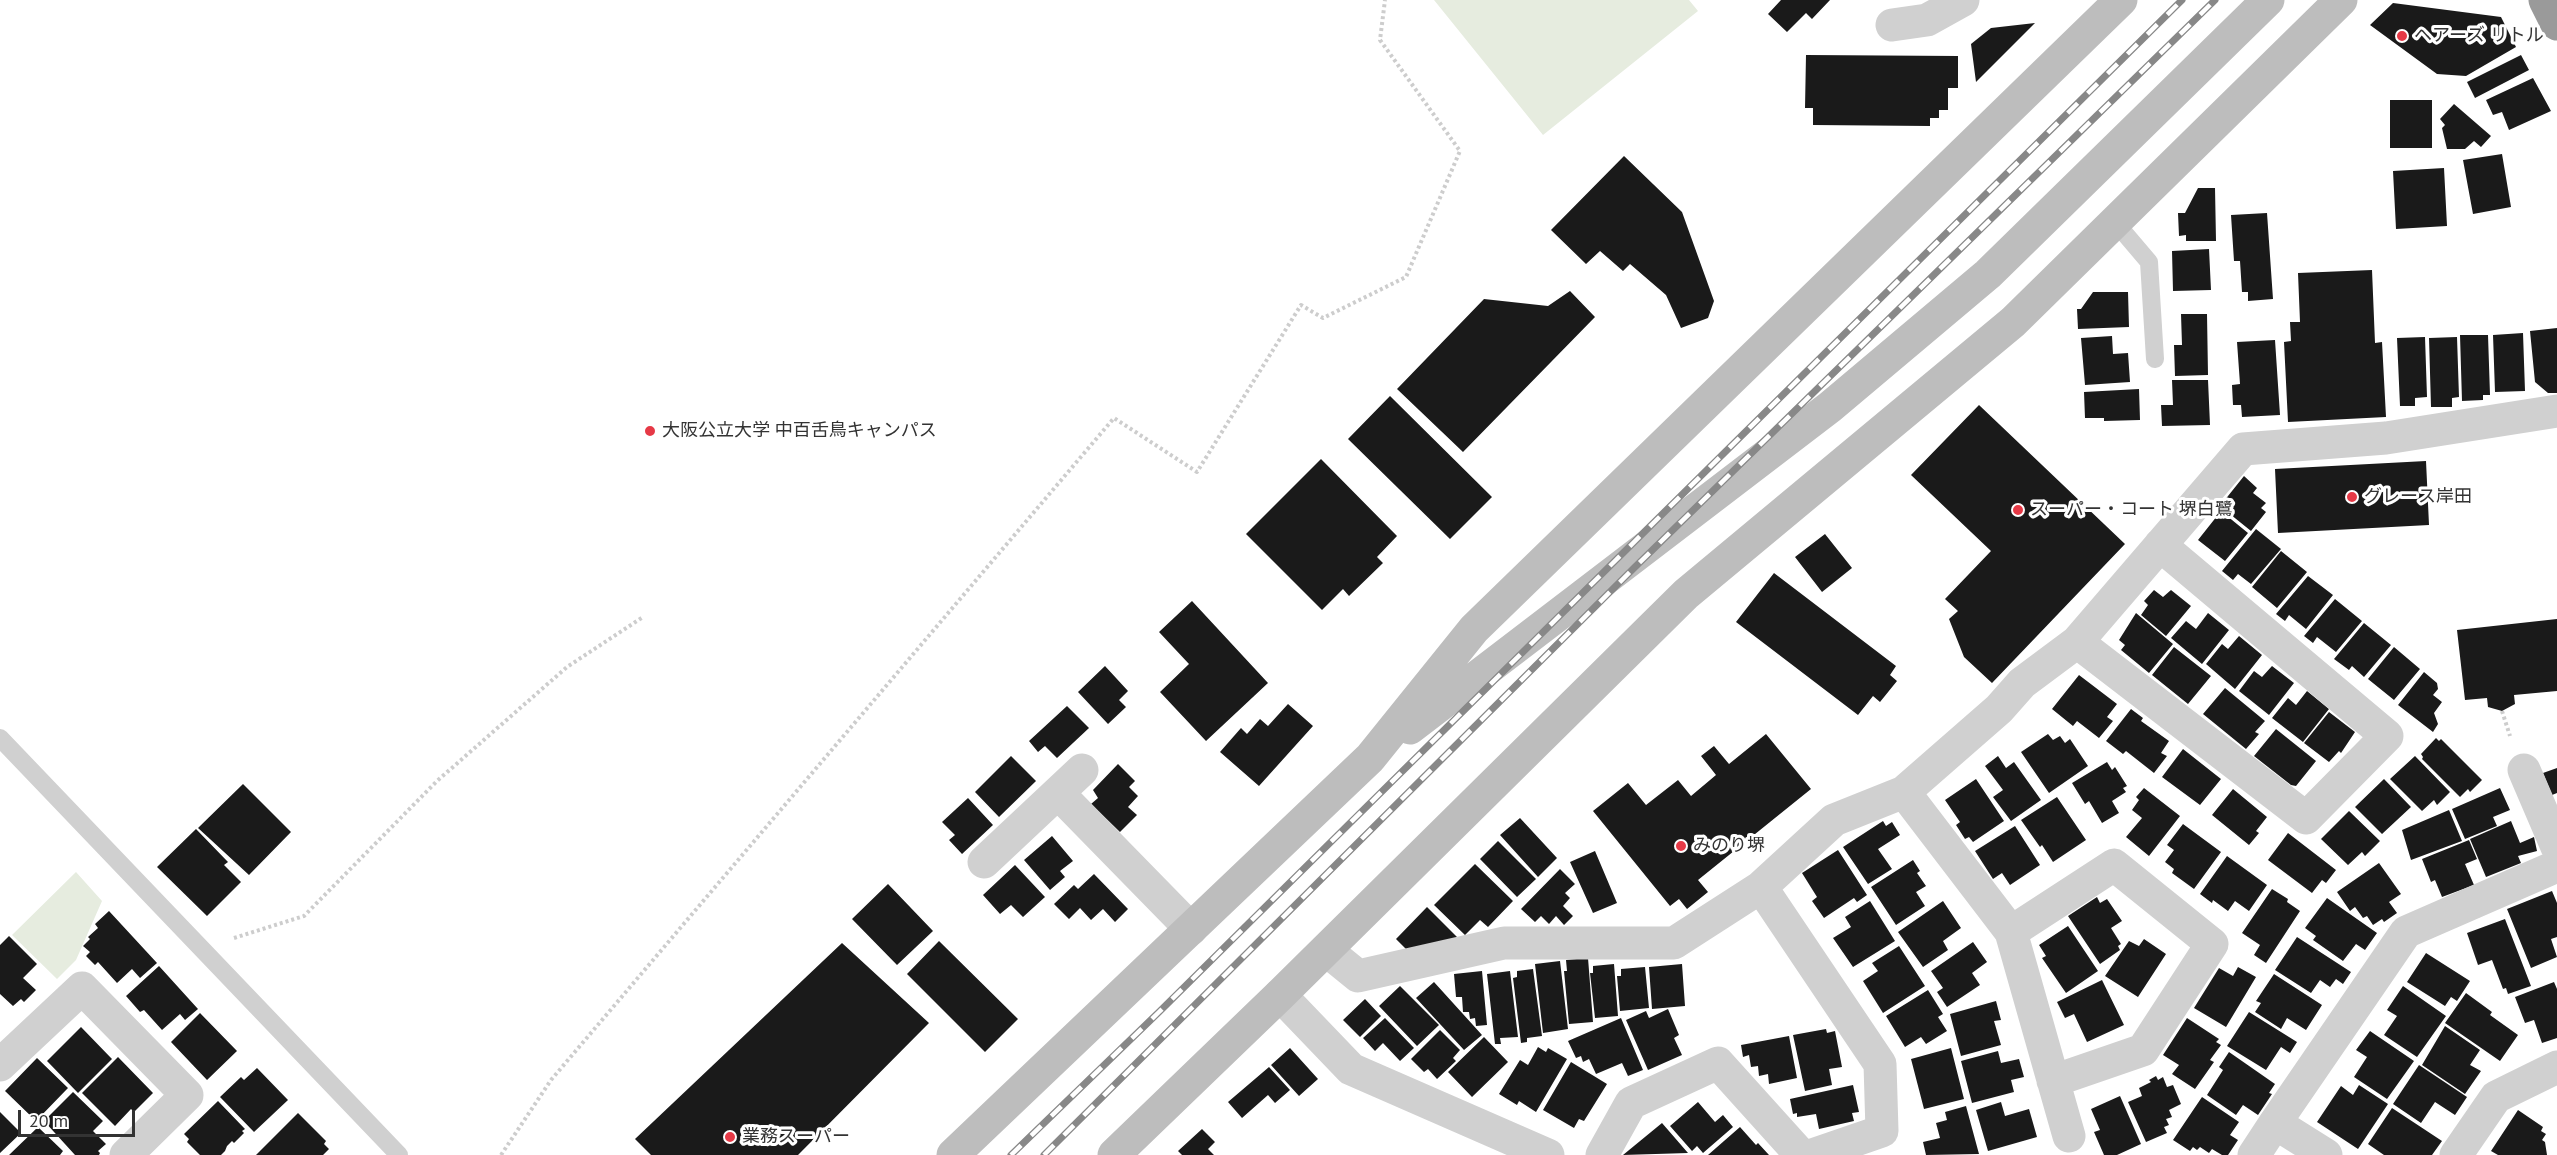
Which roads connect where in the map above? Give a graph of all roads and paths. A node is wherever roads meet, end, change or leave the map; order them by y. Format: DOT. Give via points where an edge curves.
graph roads {
  1 [pos="1385,0"];
  2 [pos="1963,0"];
  3 [pos="2268,0"];
  4 [pos="2341,0"];
  5 [pos="2545,0"];
  6 [pos="2110,4"];
  7 [pos="2557,24"];
  8 [pos="1892,25"];
  9 [pos="2115,222"];
  10 [pos="2155,359"];
  11 [pos="2557,411"];
  12 [pos="2160,545"];
  13 [pos="643,617"];
  14 [pos="2077,642"];
  15 [pos="0,738"];
  16 [pos="1371,758"];
  17 [pos="1082,770"];
  18 [pos="2524,770"];
  19 [pos="1904,792"];
  20 [pos="1058,793"];
  21 [pos="2557,847"];
  22 [pos="984,862"];
  23 [pos="2557,866"];
  24 [pos="1761,887"];
  25 [pos="1191,929"];
  26 [pos="2011,932"];
  27 [pos="201,948"];
  28 [pos="1326,950"];
  29 [pos="1280,995"];
  30 [pos="0,1065"];
  31 [pos="2557,1067"];
  32 [pos="2053,1081"];
  33 [pos="2275,1123"];
  34 [pos="2069,1136"];
  35 [pos="126,1155"];
  36 [pos="399,1155"];
  37 [pos="501,1155"];
  38 [pos="953,1155"];
  39 [pos="1114,1155"];
  40 [pos="1548,1155"];
  41 [pos="1602,1155"];
  42 [pos="1801,1155"];
  43 [pos="1812,1155"];
  44 [pos="2254,1155"];
  45 [pos="2326,1155"];
  46 [pos="2456,1155"];
  1 -- 37 [label="path" via="1380,40 1460,151 1406,277 1323,318 1301,305 1197,472 1114,418 551,1080"];
  2 -- 8 [label="street" via="1927,20"];
  3 -- 16 [label="street" via="1988,274 1830,407"];
  4 -- 9 [label="street"];
  5 -- 7 [label="highway"];
  6 -- 16 [label="street" via="1474,628"];
  9 -- 10 [label="lane" via="2149,262"];
  9 -- 28 [label="street" via="2013,322 1686,594"];
  11 -- 12 [label="street" via="2386,438 2243,449"];
  12 -- 14 [label="street"];
  12 -- 14 [label="street" via="2387,736 2306,818"];
  13 -- 27 [label="path" via="567,667 437,781 304,916"];
  14 -- 19 [label="street" via="2022,683 1999,709"];
  15 -- 27 [label="lane"];
  16 -- 25 [label="street"];
  17 -- 20 [label="street"];
  18 -- 21 [label="street"];
  19 -- 24 [label="street" via="1834,820"];
  19 -- 26 [label="street"];
  20 -- 22 [label="street"];
  20 -- 25 [label="street"];
  23 -- 33 [label="street" via="2406,932"];
  24 -- 28 [label="street" via="1674,942 1504,943 1358,976"];
  24 -- 43 [label="street" via="1880,1064 1882,1131"];
  25 -- 38 [label="street"];
  26 -- 32 [label="street"];
  26 -- 32 [label="street" via="2114,866 2212,944 2143,1050"];
  27 -- 36 [label="lane"];
  28 -- 29 [label="street"];
  29 -- 39 [label="street"];
  29 -- 40 [label="street" via="1350,1068"];
  30 -- 35 [label="street" via="82,988 187,1095"];
  31 -- 46 [label="street" via="2496,1097"];
  32 -- 34 [label="street"];
  33 -- 44 [label="street"];
  33 -- 45 [label="street"];
  41 -- 42 [label="street" via="1631,1103 1718,1063"];
}
